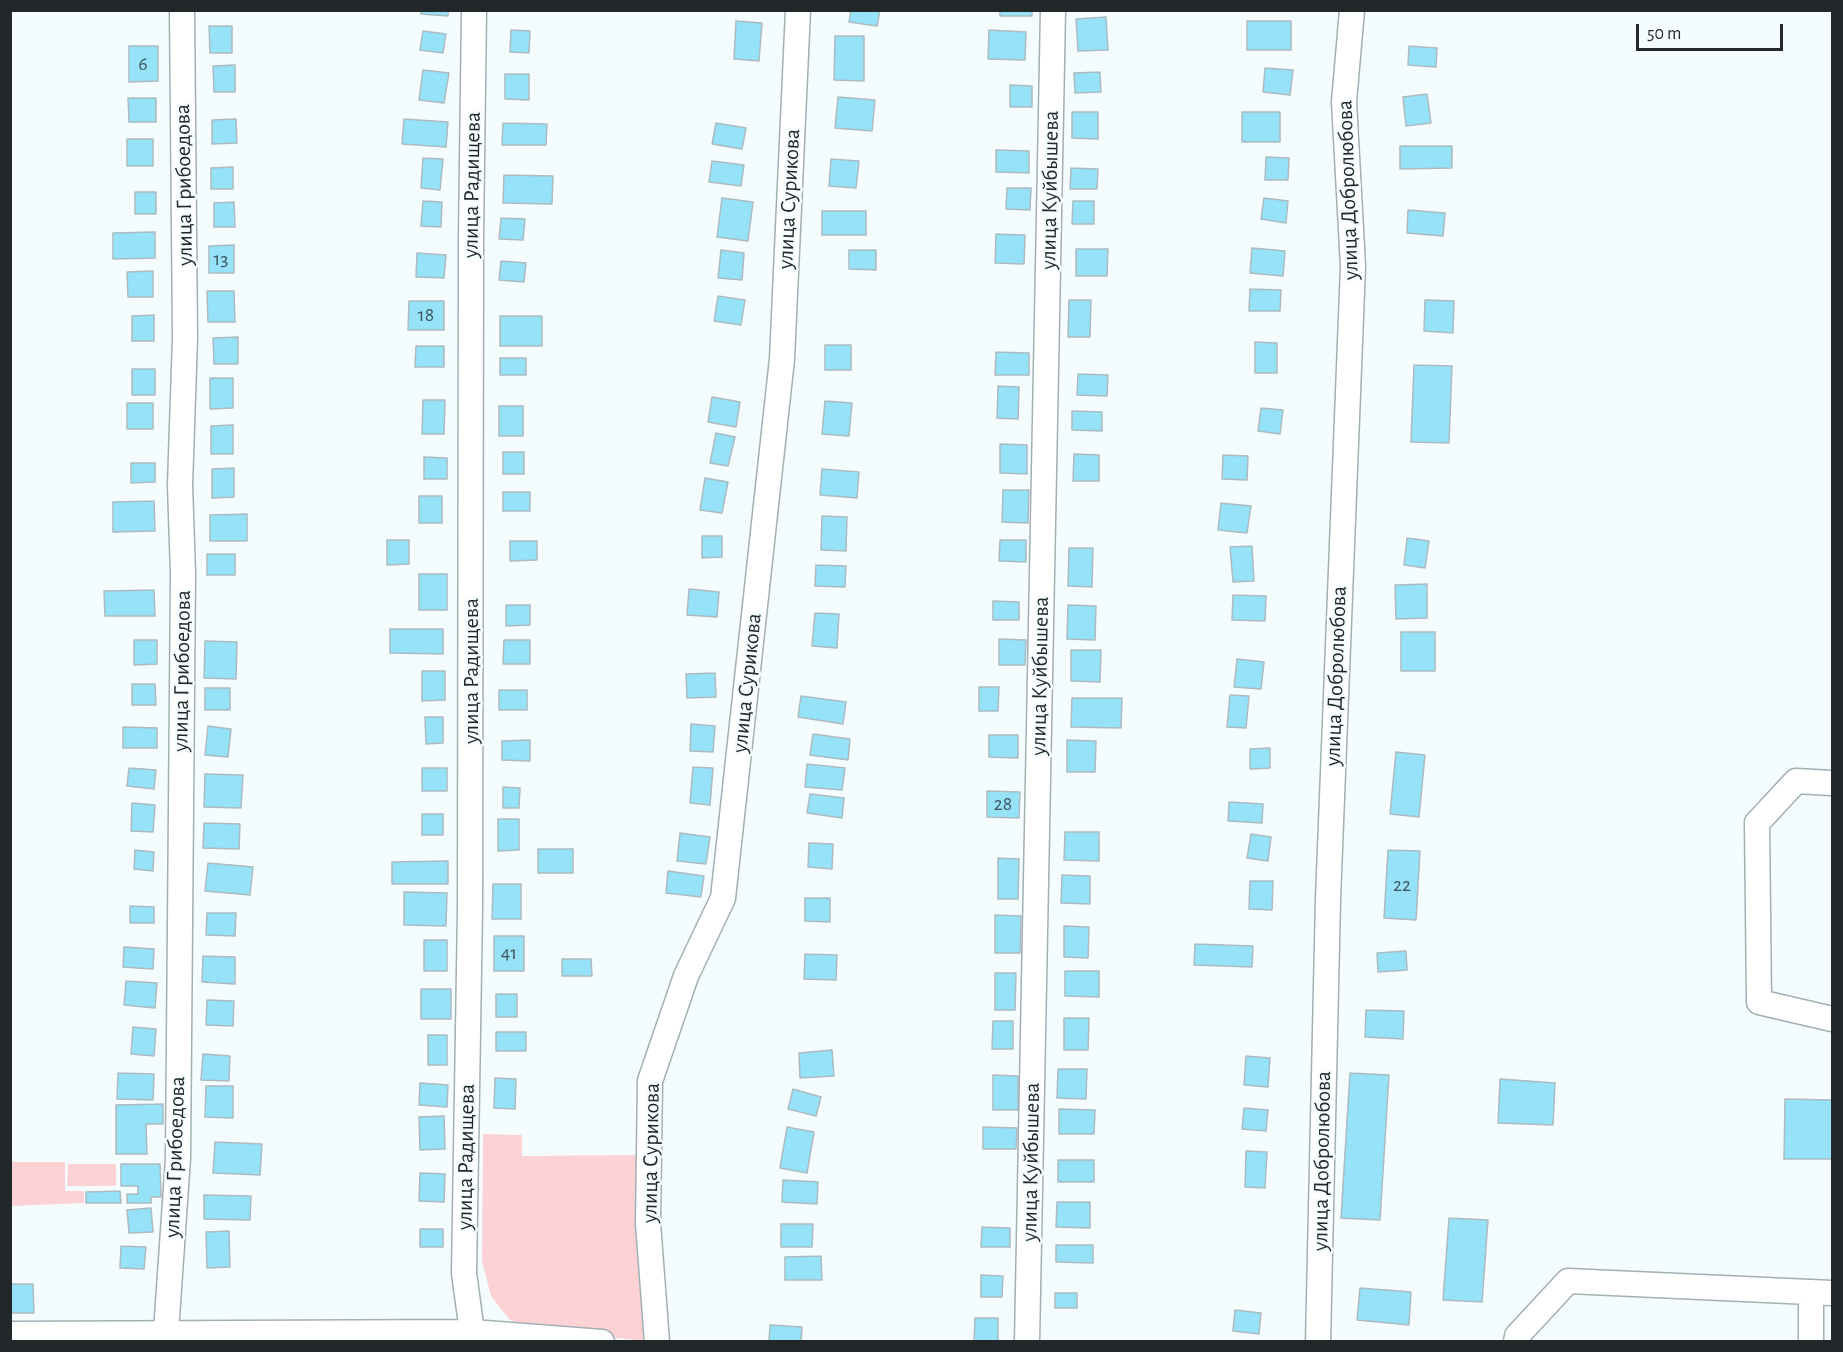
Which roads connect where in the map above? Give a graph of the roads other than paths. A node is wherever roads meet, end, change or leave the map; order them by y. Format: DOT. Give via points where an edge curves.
graph roads {
  1 [pos="182,10"];
  2 [pos="474,10"];
  3 [pos="798,10"];
  4 [pos="1053,10"];
  5 [pos="1352,10"];
  6 [pos="1833,783"];
  7 [pos="1833,1019"];
  8 [pos="1822,1293"];
  9 [pos="166,1332"];
  10 [pos="472,1332"];
  11 [pos="10,1334"];
  12 [pos="1516,1339"];
  13 [pos="602,1341"];
  14 [pos="657,1341"];
  15 [pos="1027,1341"];
  16 [pos="1318,1341"];
  17 [pos="1811,1341"];
  1 -- 9 [label="street, улица Грибоедова" via="185,338 180,485 183,574 178,1158"];
  2 -- 10 [label="street, улица Радищева" via="470,909 464,1273"];
  3 -- 14 [label="street, улица Сурикова" via="782,360 723,898 686,976 650,1081 648,1223"];
  4 -- 15 [label="street, улица Куйбышева"];
  5 -- 16 [label="street, улица Добролюбова" via="1344,102 1353,266 1328,898"];
  6 -- 7 [label="street" via="1797,781 1756,823 1759,1002"];
  8 -- 12 [label="street" via="1568,1281"];
  8 -- 17 [label="street"];
  9 -- 10 [label="street"];
  9 -- 11 [label="street"];
  10 -- 13 [label="street"];
}
